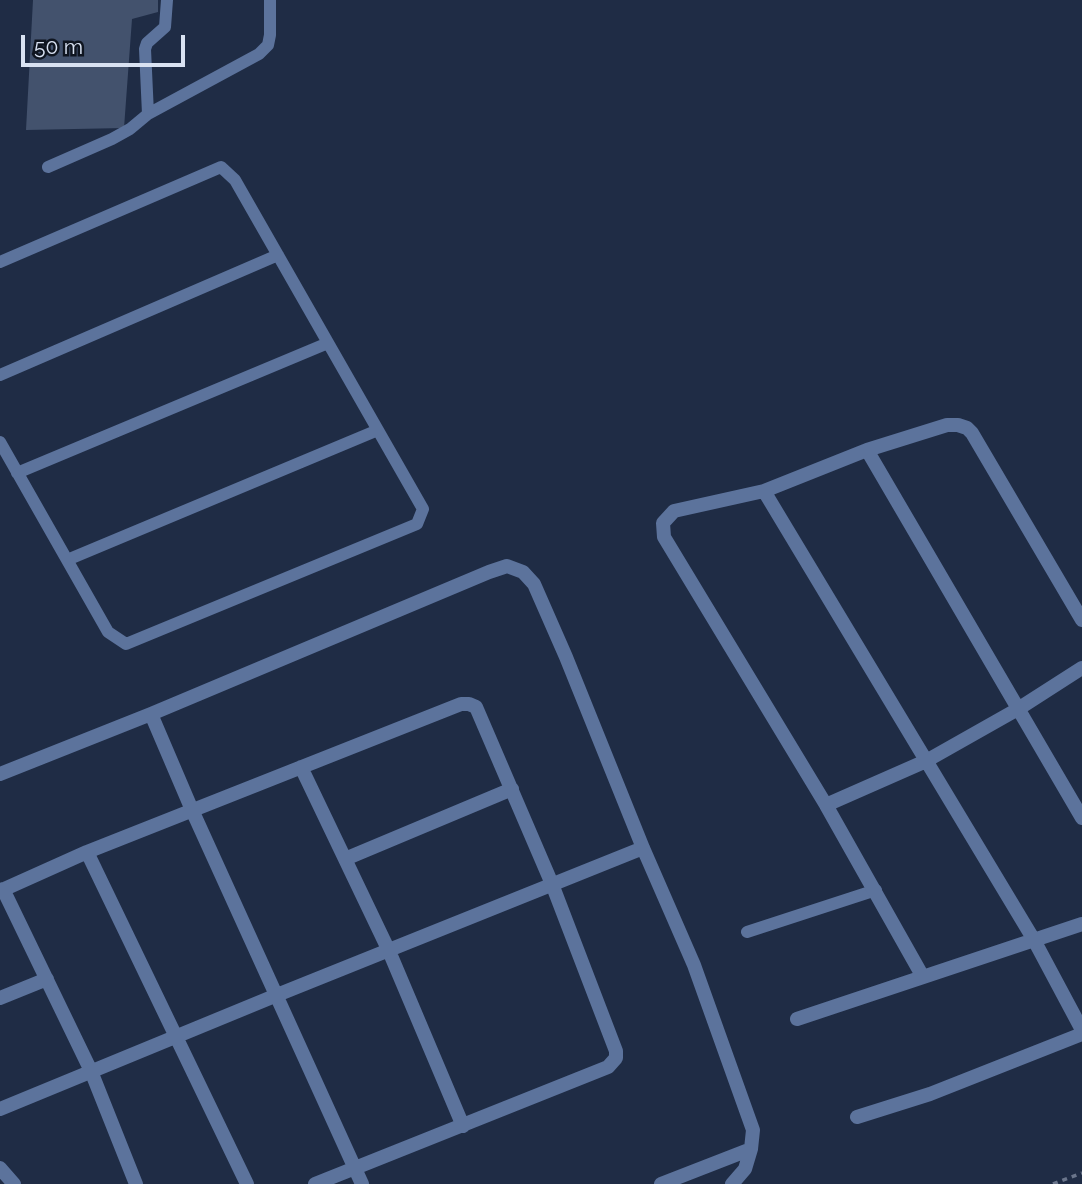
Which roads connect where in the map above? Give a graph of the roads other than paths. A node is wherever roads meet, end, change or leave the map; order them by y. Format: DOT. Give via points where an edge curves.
graph roads {
  1 [pos="167,0"];
  2 [pos="270,0"];
  3 [pos="148,114"];
  4 [pos="48,167"];
  5 [pos="278,254"];
  6 [pos="0,262"];
  7 [pos="328,343"];
  8 [pos="0,375"];
  9 [pos="378,430"];
  10 [pos="0,442"];
  11 [pos="867,450"];
  12 [pos="17,473"];
  13 [pos="764,491"];
  14 [pos="67,560"];
  15 [pos="1082,620"];
  16 [pos="1082,668"];
  17 [pos="1018,709"];
  18 [pos="151,714"];
  19 [pos="926,761"];
  20 [pos="301,767"];
  21 [pos="0,774"];
  22 [pos="512,789"];
  23 [pos="826,805"];
  24 [pos="192,810"];
  25 [pos="1082,818"];
  26 [pos="643,848"];
  27 [pos="87,852"];
  28 [pos="345,859"];
  29 [pos="552,884"];
  30 [pos="2,890"];
  31 [pos="876,890"];
  32 [pos="1082,924"];
  33 [pos="747,932"];
  34 [pos="1034,940"];
  35 [pos="388,951"];
  36 [pos="923,977"];
  37 [pos="47,979"];
  38 [pos="276,995"];
  39 [pos="0,998"];
  40 [pos="797,1019"];
  41 [pos="1082,1032"];
  42 [pos="177,1035"];
  43 [pos="91,1070"];
  44 [pos="0,1109"];
  45 [pos="857,1117"];
  46 [pos="463,1126"];
  47 [pos="751,1149"];
  48 [pos="0,1168"];
  49 [pos="355,1168"];
  50 [pos="14,1184"];
  51 [pos="136,1184"];
  52 [pos="247,1184"];
  53 [pos="315,1184"];
  54 [pos="362,1184"];
  55 [pos="661,1184"];
  56 [pos="732,1184"];
  1 -- 3 [label="lane" via="165,27 145,49"];
  2 -- 3 [label="lane" via="268,45 259,54"];
  3 -- 4 [label="lane" via="112,139"];
  5 -- 6 [label="lane" via="235,180 221,167"];
  5 -- 7 [label="lane"];
  5 -- 8 [label="lane"];
  7 -- 9 [label="lane"];
  7 -- 12 [label="lane"];
  9 -- 14 [label="lane"];
  9 -- 14 [label="lane" via="423,509 416,524 126,644 108,632"];
  10 -- 12 [label="lane"];
  11 -- 13 [label="street"];
  11 -- 15 [label="street" via="947,425 967,428"];
  11 -- 17 [label="street"];
  12 -- 14 [label="lane"];
  13 -- 19 [label="street"];
  13 -- 23 [label="street" via="674,511 663,523 664,537"];
  16 -- 17 [label="street"];
  17 -- 19 [label="street"];
  17 -- 25 [label="street"];
  18 -- 21 [label="street"];
  18 -- 24 [label="street"];
  18 -- 26 [label="street" via="508,566 523,572 534,584"];
  19 -- 23 [label="street"];
  19 -- 34 [label="street"];
  20 -- 22 [label="street" via="468,704 481,714"];
  20 -- 24 [label="street"];
  20 -- 28 [label="street"];
  22 -- 28 [label="street"];
  22 -- 29 [label="street"];
  23 -- 31 [label="street"];
  24 -- 27 [label="street"];
  24 -- 38 [label="street"];
  26 -- 29 [label="street"];
  26 -- 47 [label="street" via="694,965 753,1130"];
  27 -- 30 [label="street"];
  27 -- 42 [label="street"];
  28 -- 35 [label="street"];
  29 -- 35 [label="street"];
  29 -- 46 [label="street" via="616,1058 608,1067"];
  30 -- 37 [label="street"];
  31 -- 33 [label="lane"];
  31 -- 36 [label="street"];
  32 -- 34 [label="street"];
  34 -- 36 [label="street"];
  34 -- 41 [label="street"];
  35 -- 38 [label="street"];
  35 -- 46 [label="street"];
  36 -- 40 [label="street"];
  37 -- 39 [label="street"];
  37 -- 43 [label="street"];
  38 -- 42 [label="street"];
  38 -- 49 [label="street"];
  41 -- 45 [label="street" via="930,1094"];
  42 -- 43 [label="street"];
  42 -- 52 [label="street"];
  43 -- 44 [label="street"];
  43 -- 51 [label="street"];
  46 -- 49 [label="street"];
  47 -- 55 [label="street"];
  47 -- 56 [label="street" via="745,1169"];
  48 -- 50 [label="street"];
  49 -- 53 [label="street"];
  49 -- 54 [label="street"];
}
